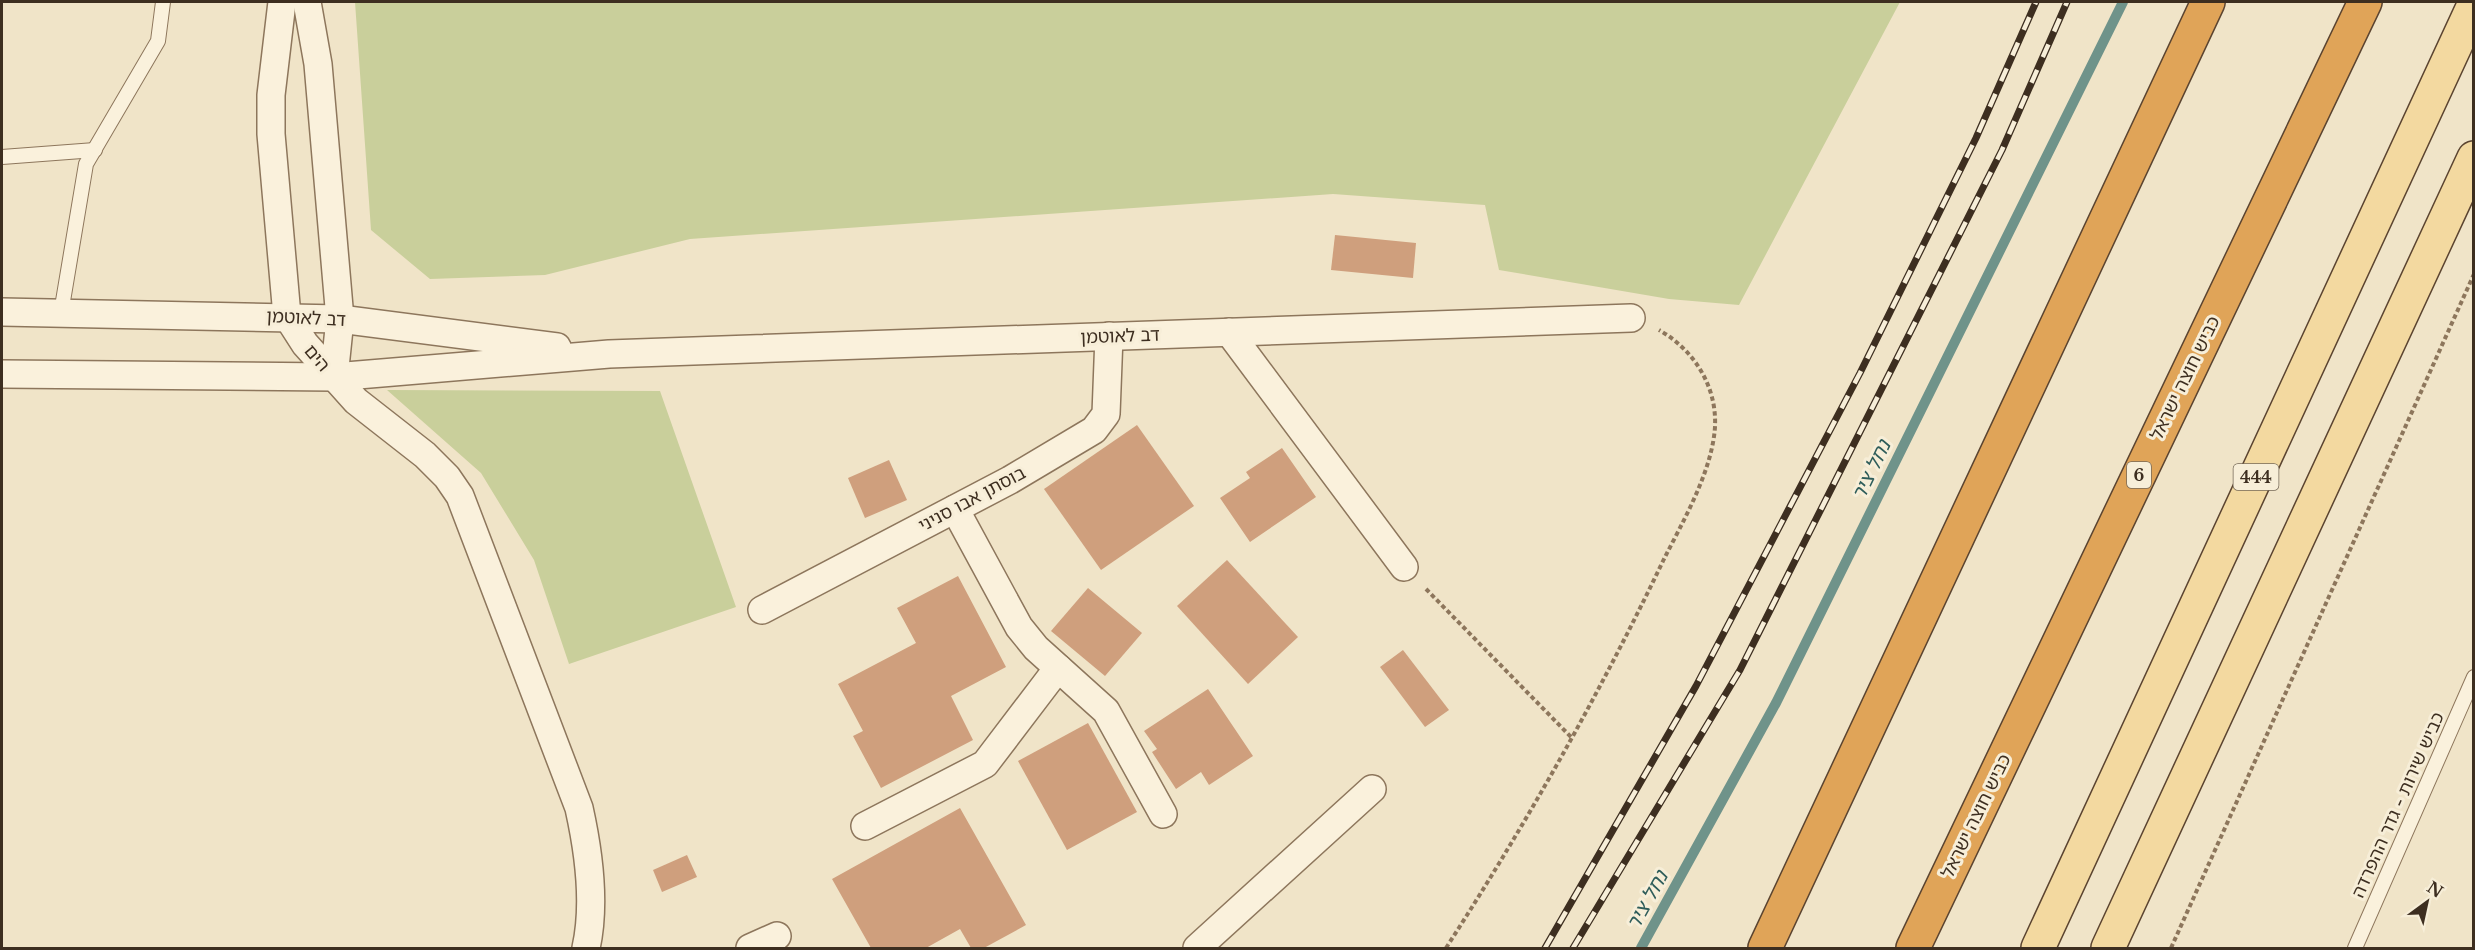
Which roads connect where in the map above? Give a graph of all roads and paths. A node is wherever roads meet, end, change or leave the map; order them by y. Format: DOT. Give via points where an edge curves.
graph roads {
  1 [pos="163,2"];
  2 [pos="282,2"];
  3 [pos="307,2"];
  4 [pos="2208,2"];
  5 [pos="2365,2"];
  6 [pos="2474,5"];
  7 [pos="95,150"];
  8 [pos="2,157"];
  9 [pos="2474,158"];
  10 [pos="2474,274"];
  11 [pos="2,312"];
  12 [pos="62,313"];
  13 [pos="287,316"];
  14 [pos="1631,318"];
  15 [pos="340,319"];
  16 [pos="1229,332"];
  17 [pos="1109,336"];
  18 [pos="609,354"];
  19 [pos="2,374"];
  20 [pos="334,377"];
  21 [pos="955,509"];
  22 [pos="1404,567"];
  23 [pos="762,610"];
  24 [pos="1058,668"];
  25 [pos="2474,676"];
  26 [pos="1572,738"];
  27 [pos="1372,789"];
  28 [pos="1163,814"];
  29 [pos="865,826"];
  30 [pos="777,936"];
  31 [pos="586,948"];
  32 [pos="750,948"];
  33 [pos="1197,948"];
  34 [pos="1446,948"];
  35 [pos="1765,948"];
  36 [pos="1913,948"];
  37 [pos="2038,948"];
  38 [pos="2108,948"];
  39 [pos="2171,948"];
  40 [pos="2355,948"];
  1 -- 7 [label="lane" via="158,41"];
  2 -- 13 [label="street, הים" via="271,95"];
  3 -- 15 [label="street, הים" via="319,74"];
  4 -- 35 [label="highway"];
  5 -- 36 [label="highway, כביש חוצה ישראל / 6"];
  6 -- 37 [label="main road, 444"];
  7 -- 8 [label="lane"];
  7 -- 12 [label="lane" via="86,164"];
  9 -- 38 [label="main road"];
  10 -- 39 [label="path"];
  11 -- 12 [label="street, דב לאוטמן"];
  12 -- 13 [label="street, דב לאוטמן"];
  13 -- 15 [label="street, דב לאוטמן"];
  13 -- 20 [label="street, הים"];
  14 -- 16 [label="street, דב לאוטמן"];
  14 -- 26 [label="path" via="1673,338 1700,368 1714,405 1713,446 1655,578"];
  15 -- 18 [label="street, דב לאוטמן"];
  15 -- 20 [label="street, הים"];
  16 -- 17 [label="street, דב לאוטמן"];
  16 -- 22 [label="street"];
  17 -- 18 [label="street, דב לאוטמן"];
  17 -- 21 [label="street, בוסתן אבו סניני" via="1106,414 1094,430"];
  18 -- 20 [label="street, דב לאוטמן"];
  19 -- 20 [label="street, דב לאוטמן"];
  20 -- 31 [label="street" via="370,413 425,455 460,496 579,808 589,856"];
  21 -- 23 [label="street, בוסתן אבו סניני"];
  21 -- 24 [label="street" via="1019,627"];
  22 -- 26 [label="path"];
  24 -- 28 [label="street" via="1106,711"];
  24 -- 29 [label="street" via="985,764"];
  25 -- 40 [label="lane, כביש שירות - גדר ההפרדה"];
  26 -- 34 [label="path"];
  27 -- 33 [label="street"];
  30 -- 32 [label="street"];
}
